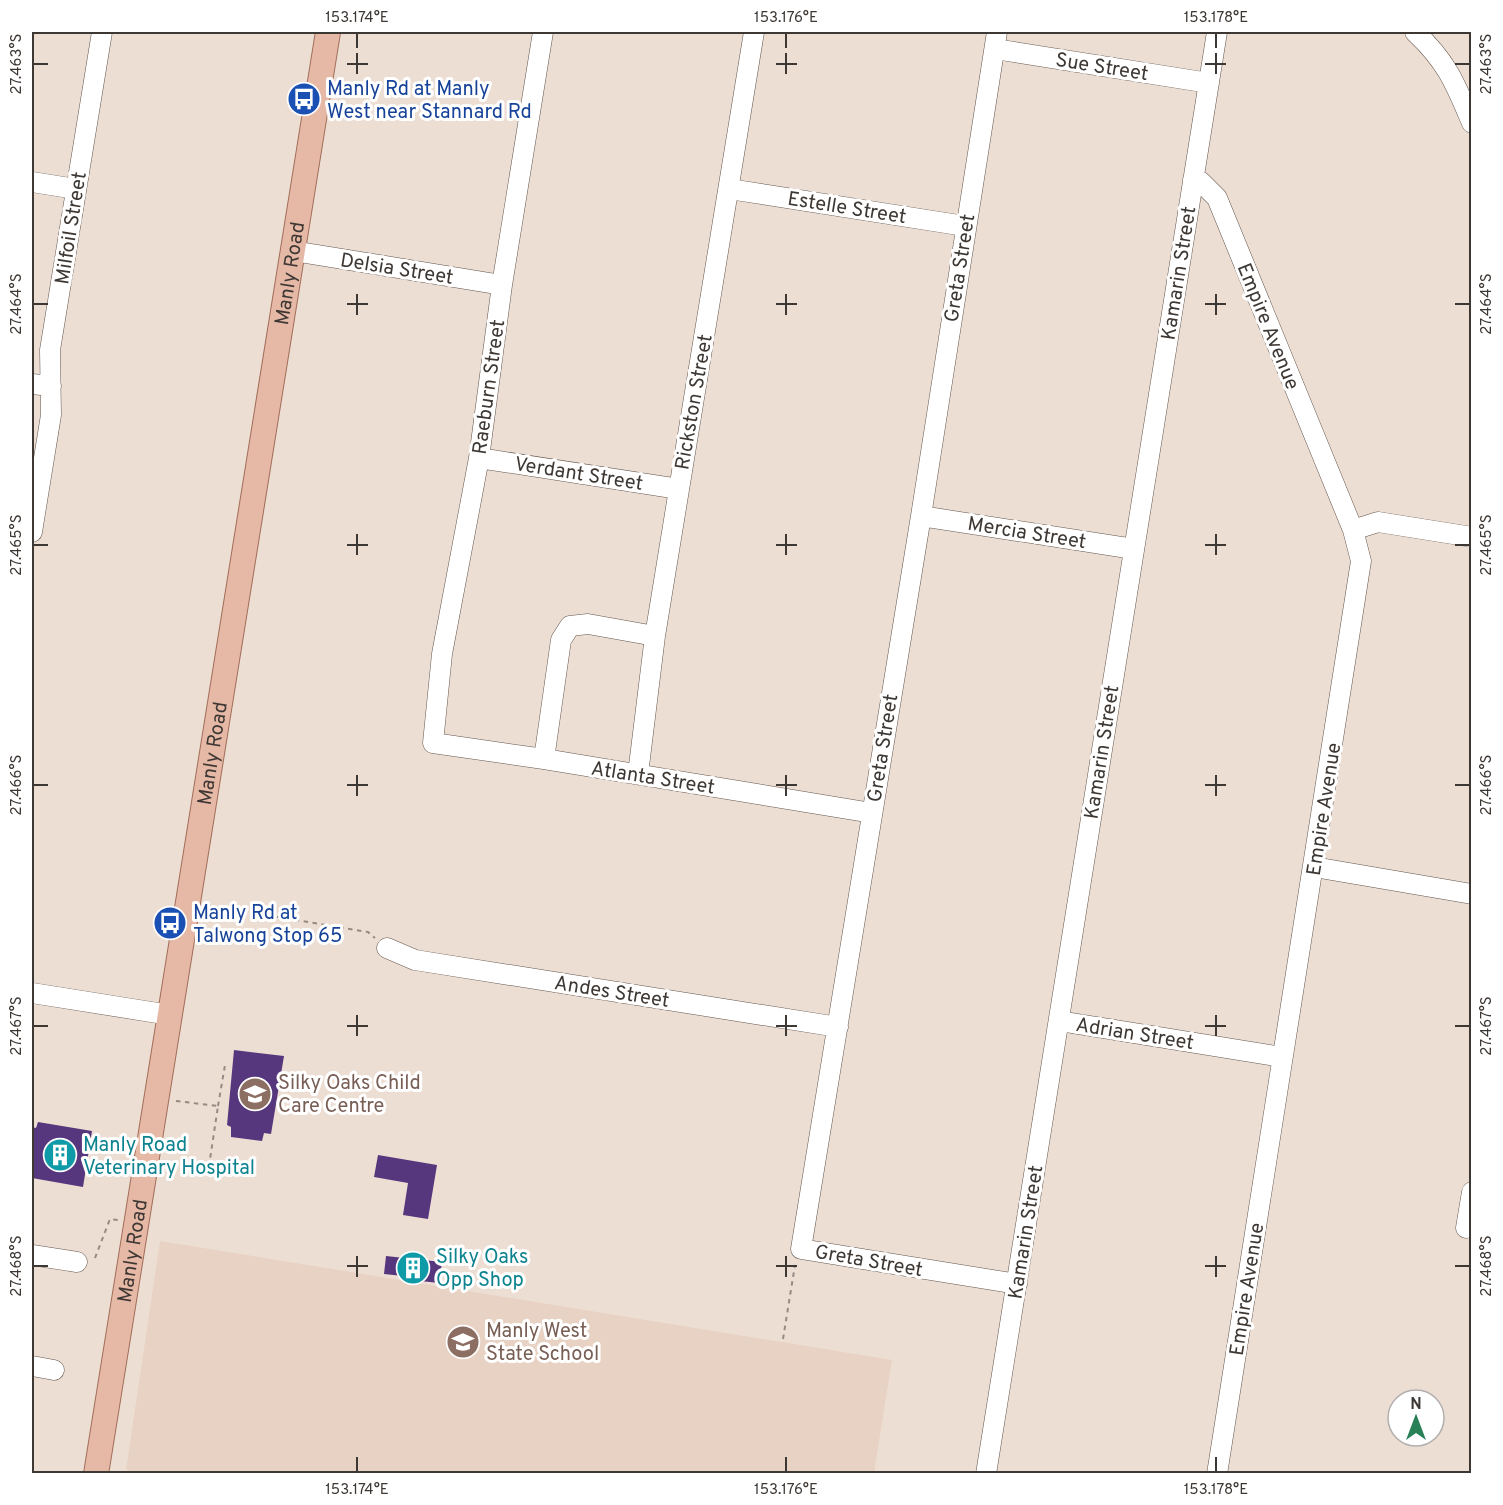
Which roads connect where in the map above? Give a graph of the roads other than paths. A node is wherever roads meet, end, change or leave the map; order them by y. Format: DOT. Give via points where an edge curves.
graph roads {
  1 [pos="102,32"];
  2 [pos="328,32"];
  3 [pos="543,32"];
  4 [pos="754,32"];
  5 [pos="1217,32"];
  6 [pos="1415,32"];
  7 [pos="996,40"];
  8 [pos="1209,83"];
  9 [pos="1472,123"];
  10 [pos="1193,180"];
  11 [pos="32,182"];
  12 [pos="76,189"];
  13 [pos="729,189"];
  14 [pos="965,226"];
  15 [pos="293,251"];
  16 [pos="502,285"];
  17 [pos="41,385"];
  18 [pos="479,458"];
  19 [pos="679,489"];
  20 [pos="921,516"];
  21 [pos="1353,530"];
  22 [pos="32,532"];
  23 [pos="1472,537"];
  24 [pos="1134,549"];
  25 [pos="655,636"];
  26 [pos="433,743"];
  27 [pos="544,759"];
  28 [pos="638,774"];
  29 [pos="872,813"];
  30 [pos="1314,867"];
  31 [pos="1472,894"];
  32 [pos="387,948"];
  33 [pos="32,993"];
  34 [pos="170,1015"];
  35 [pos="1059,1021"];
  36 [pos="838,1027"];
  37 [pos="1282,1057"];
  38 [pos="1472,1192"];
  39 [pos="1466,1228"];
  40 [pos="32,1255"];
  41 [pos="77,1262"];
  42 [pos="1017,1284"];
  43 [pos="32,1366"];
  44 [pos="54,1370"];
  45 [pos="96,1473"];
  46 [pos="986,1473"];
  47 [pos="1217,1473"];
  1 -- 12 [label="street, Milfoil Street"];
  2 -- 15 [label="main road, Manly Road"];
  3 -- 16 [label="street, Raeburn Street"];
  4 -- 13 [label="street, Rickston Street"];
  5 -- 8 [label="street, Kamarin Street"];
  6 -- 9 [label="street" via="1435,50 1454,79"];
  7 -- 8 [label="street, Sue Street"];
  7 -- 14 [label="street, Greta Street"];
  8 -- 10 [label="street, Kamarin Street"];
  10 -- 21 [label="street, Empire Avenue" via="1201,182 1217,198"];
  10 -- 24 [label="street, Kamarin Street"];
  11 -- 12 [label="street"];
  12 -- 17 [label="street, Milfoil Street"];
  13 -- 14 [label="street, Estelle Street"];
  13 -- 19 [label="street, Rickston Street"];
  14 -- 20 [label="street, Greta Street"];
  15 -- 16 [label="street, Delsia Street"];
  15 -- 34 [label="main road, Manly Road"];
  16 -- 18 [label="street, Raeburn Street"];
  17 -- 22 [label="street, Milfoil Street" via="51,415"];
  18 -- 19 [label="street, Verdant Street"];
  18 -- 26 [label="street, Raeburn Street" via="442,654"];
  19 -- 25 [label="street, Rickston Street"];
  20 -- 24 [label="street, Mercia Street"];
  20 -- 29 [label="street, Greta Street"];
  21 -- 23 [label="street" via="1378,522"];
  21 -- 30 [label="street, Empire Avenue" via="1361,561"];
  24 -- 35 [label="street, Kamarin Street"];
  25 -- 27 [label="street" via="588,624 570,626 561,640"];
  25 -- 28 [label="street, Rickston Street"];
  26 -- 27 [label="street, Atlanta Street"];
  27 -- 28 [label="street, Atlanta Street"];
  28 -- 29 [label="street, Atlanta Street"];
  29 -- 36 [label="street, Greta Street"];
  30 -- 31 [label="street"];
  30 -- 37 [label="street, Empire Avenue"];
  32 -- 36 [label="street, Andes Street" via="415,960"];
  33 -- 34 [label="street"];
  34 -- 45 [label="main road, Manly Road"];
  35 -- 37 [label="street, Adrian Street"];
  35 -- 42 [label="street, Kamarin Street"];
  36 -- 42 [label="street, Greta Street" via="801,1249"];
  37 -- 47 [label="street, Empire Avenue"];
  38 -- 39 [label="street"];
  40 -- 41 [label="street"];
  42 -- 46 [label="street, Kamarin Street"];
  43 -- 44 [label="street"];
}
